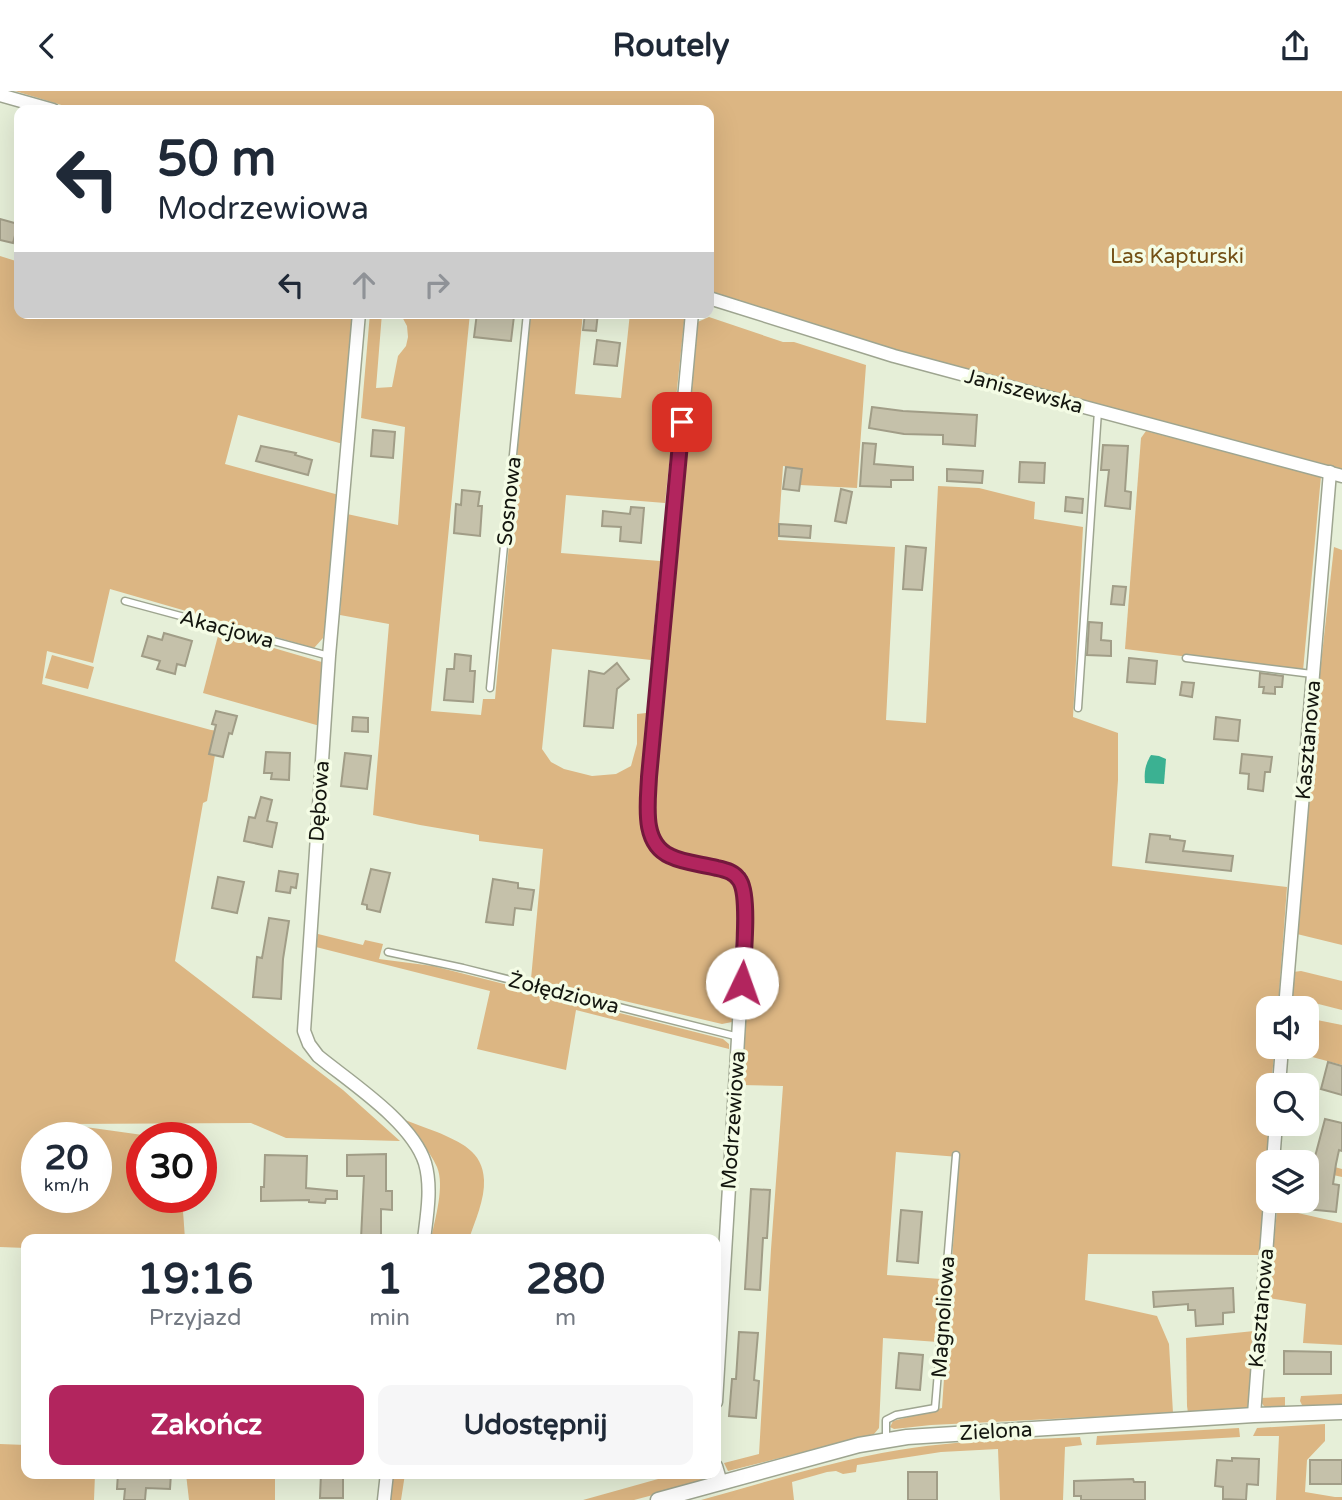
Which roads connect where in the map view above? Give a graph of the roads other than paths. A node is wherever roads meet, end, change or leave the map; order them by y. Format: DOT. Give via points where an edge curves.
graph roads {
  1 [pos="0,95"];
  2 [pos="35,105"];
  3 [pos="714,300"];
  4 [pos="358,319"];
  5 [pos="526,319"];
  6 [pos="691,319"];
  7 [pos="1098,411"];
  8 [pos="1336,474"];
  9 [pos="125,601"];
  10 [pos="329,656"];
  11 [pos="1186,659"];
  12 [pos="1314,674"];
  13 [pos="490,688"];
  14 [pos="1078,708"];
  15 [pos="388,953"];
  16 [pos="1286,996"];
  17 [pos="739,1037"];
  18 [pos="956,1155"];
  19 [pos="1269,1213"];
  20 [pos="425,1234"];
  21 [pos="721,1323"];
  22 [pos="1342,1412"];
  23 [pos="1254,1415"];
  24 [pos="887,1440"];
  25 [pos="386,1479"];
  26 [pos="720,1479"];
  27 [pos="721,1483"];
  28 [pos="384,1500"];
  29 [pos="658,1500"];
  1 -- 2 [label="street"];
  3 -- 7 [label="street, Janiszewska" via="894,356"];
  4 -- 10 [label="street, Dębowa"];
  5 -- 13 [label="lane, Sosnowa"];
  6 -- 17 [label="street, Modrzewiowa" via="649,777 649,829 659,849 669,856 729,871 744,889"];
  7 -- 8 [label="street, Janiszewska"];
  7 -- 14 [label="lane"];
  8 -- 12 [label="street, Kasztanowa"];
  9 -- 10 [label="lane, Akacjowa"];
  10 -- 20 [label="street, Dębowa" via="304,1031 318,1056 389,1113 410,1136 425,1162 429,1192"];
  11 -- 12 [label="lane"];
  12 -- 16 [label="street, Kasztanowa"];
  15 -- 17 [label="lane, Żołędziowa"];
  17 -- 21 [label="street, Modrzewiowa"];
  18 -- 24 [label="lane, Magnoliowa" via="935,1408 886,1420"];
  19 -- 23 [label="street, Kasztanowa"];
  22 -- 23 [label="street, Zielona"];
  23 -- 24 [label="street, Zielona"];
  24 -- 27 [label="street, Zielona"];
  25 -- 28 [label="street"];
  26 -- 27 [label="street"];
  27 -- 29 [label="street, Zielona"];
}
